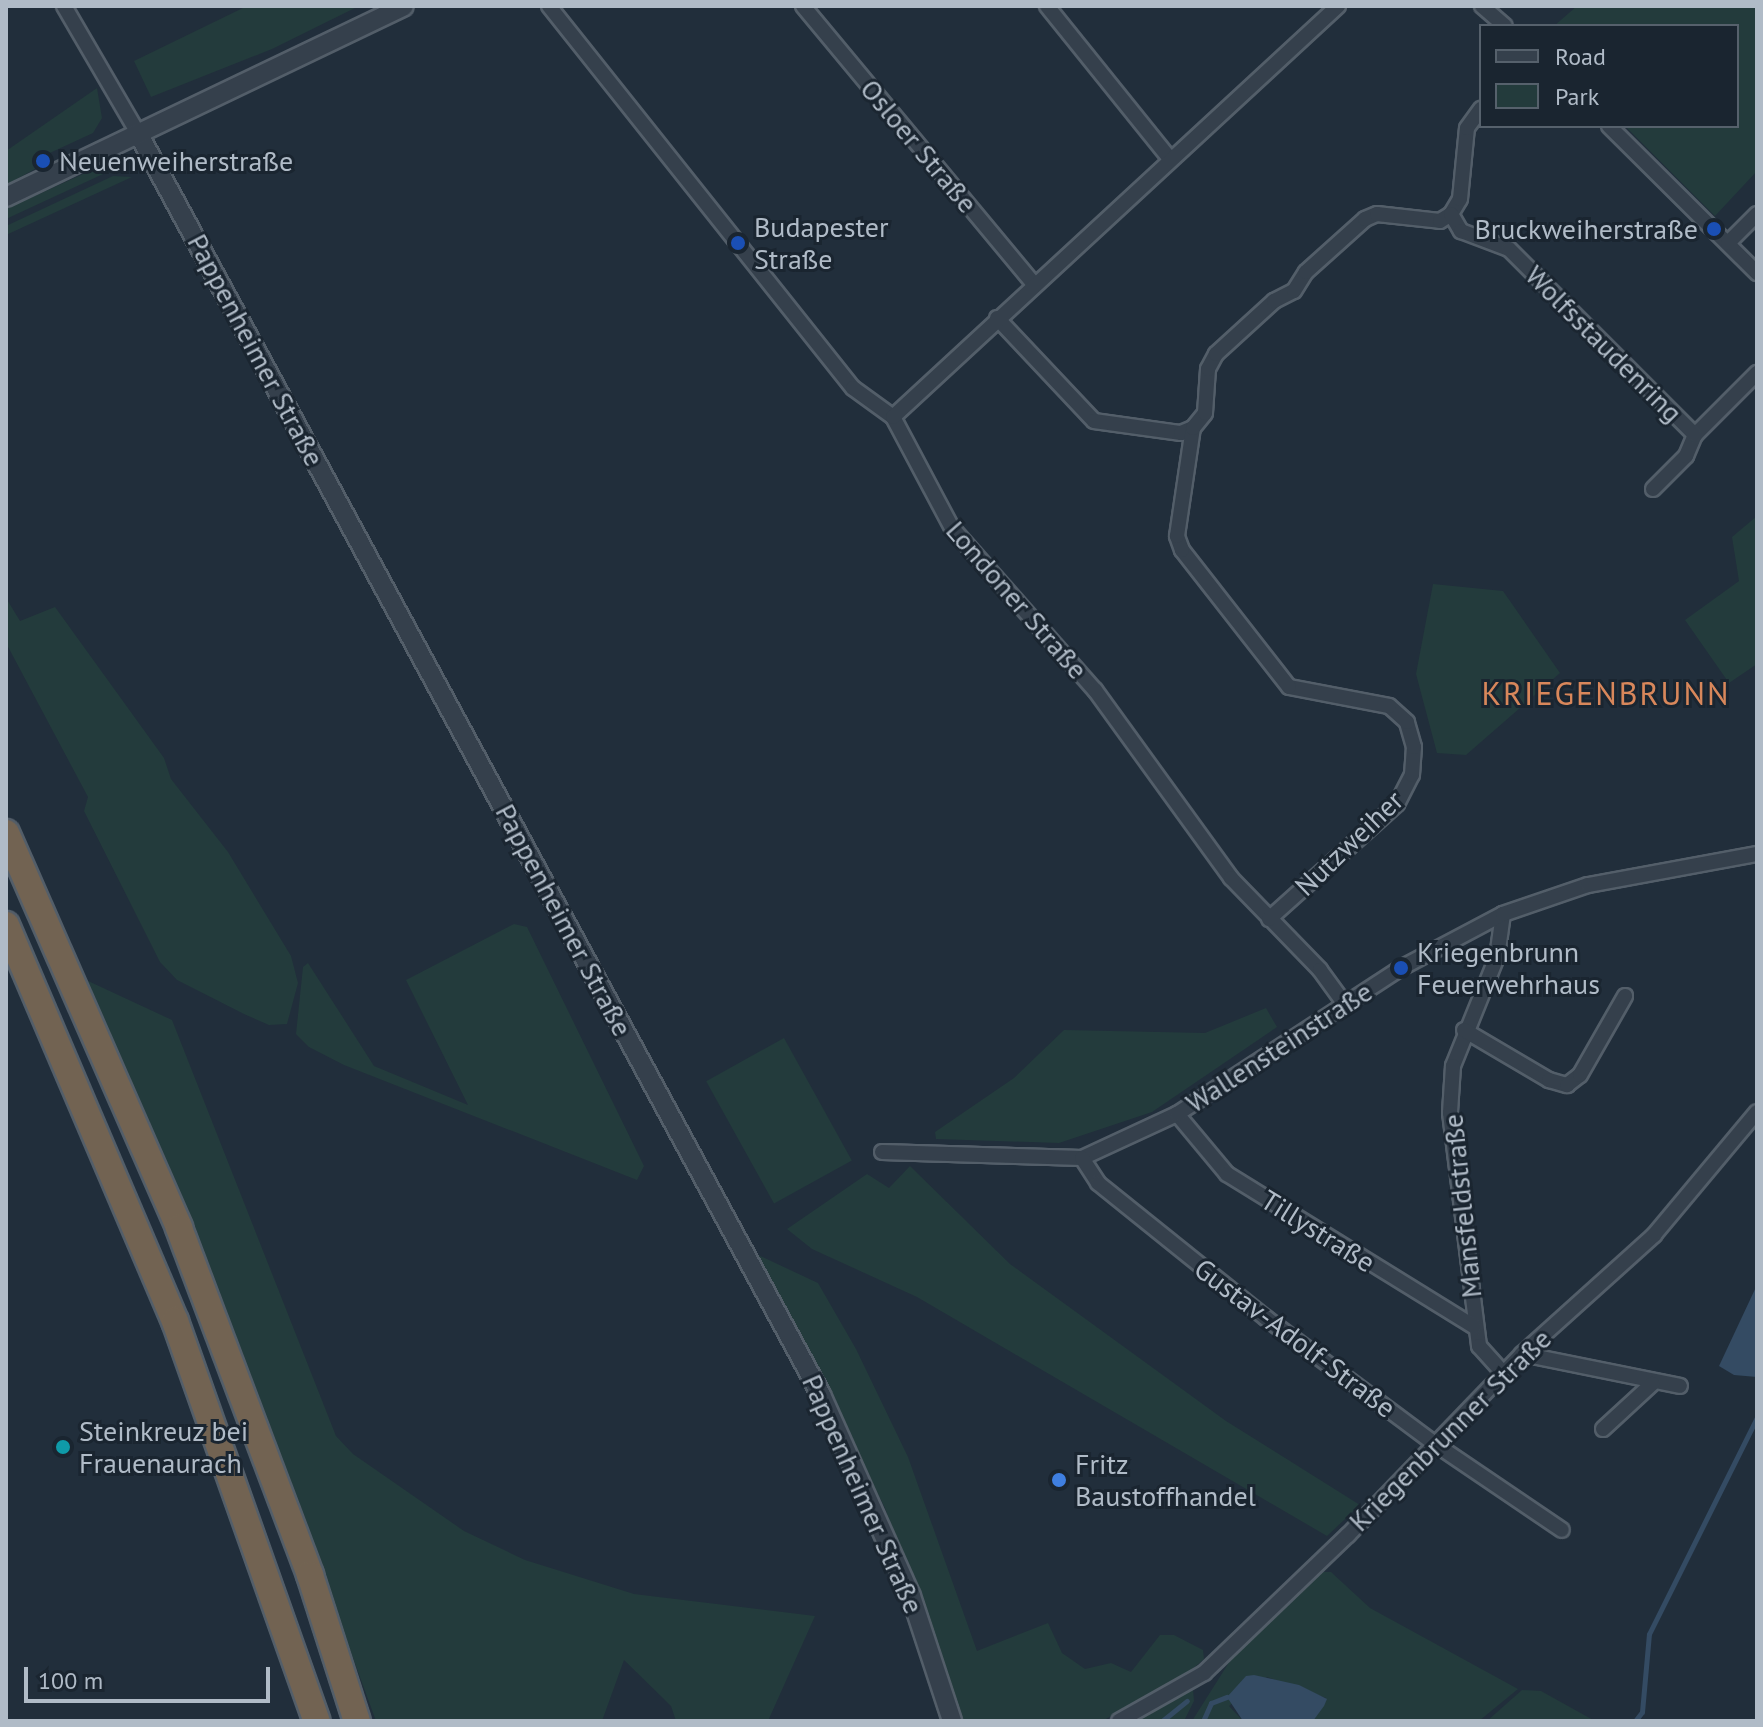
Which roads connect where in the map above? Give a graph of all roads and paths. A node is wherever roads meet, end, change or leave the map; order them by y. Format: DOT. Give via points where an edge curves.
graph roads {
  1 [pos="64,6"];
  2 [pos="404,6"];
  3 [pos="549,6"];
  4 [pos="803,6"];
  5 [pos="1047,6"];
  6 [pos="1338,6"];
  7 [pos="1482,6"];
  8 [pos="1503,24"];
  9 [pos="1479,112"];
  10 [pos="1611,128"];
  11 [pos="139,135"];
  12 [pos="1170,159"];
  13 [pos="6,197"];
  14 [pos="1451,214"];
  15 [pos="1757,214"];
  16 [pos="1728,243"];
  17 [pos="1757,273"];
  18 [pos="1035,285"];
  19 [pos="997,318"];
  20 [pos="1757,373"];
  21 [pos="893,417"];
  22 [pos="1193,428"];
  23 [pos="1695,435"];
  24 [pos="1653,489"];
  25 [pos="6,833"];
  26 [pos="1757,854"];
  27 [pos="1503,914"];
  28 [pos="1269,919"];
  29 [pos="6,925"];
  30 [pos="1625,996"];
  31 [pos="1344,1003"];
  32 [pos="1464,1030"];
  33 [pos="1757,1112"];
  34 [pos="1177,1114"];
  35 [pos="882,1152"];
  36 [pos="1082,1158"];
  37 [pos="1475,1327"];
  38 [pos="1522,1354"];
  39 [pos="1504,1374"];
  40 [pos="1652,1384"];
  41 [pos="1680,1386"];
  42 [pos="1603,1429"];
  43 [pos="1435,1444"];
  44 [pos="1562,1530"];
  45 [pos="317,1721"];
  46 [pos="357,1721"];
  47 [pos="952,1721"];
  48 [pos="1119,1721"];
  1 -- 11 [label="street"];
  2 -- 11 [label="street"];
  3 -- 21 [label="street, Londoner Straße" via="853,388"];
  4 -- 18 [label="street, Osloer Straße"];
  5 -- 12 [label="street"];
  6 -- 12 [label="street"];
  7 -- 8 [label="street"];
  9 -- 14 [label="street" via="1467,128 1460,199"];
  10 -- 16 [label="street"];
  11 -- 13 [label="street"];
  11 -- 47 [label="street, Pappenheimer Straße" via="743,1250 879,1518"];
  12 -- 18 [label="street"];
  14 -- 22 [label="street" via="1440,221 1377,214 1365,219 1306,272 1294,291 1274,301 1216,354 1208,369 1205,413"];
  14 -- 23 [label="street, Wolfsstaudenring" via="1461,231 1509,249"];
  15 -- 16 [label="street"];
  16 -- 17 [label="street"];
  18 -- 19 [label="street"];
  19 -- 21 [label="street"];
  19 -- 22 [label="street" via="1094,421 1181,433"];
  20 -- 23 [label="street"];
  21 -- 28 [label="street, Londoner Straße" via="952,528 1095,690 1192,829"];
  22 -- 28 [label="street, Nutzweiher" via="1177,536 1182,550 1289,687 1383,704 1401,714 1415,756 1403,796"];
  23 -- 24 [label="street" via="1686,456"];
  25 -- 46 [label="highway" via="179,1228 310,1575"];
  26 -- 27 [label="street, Wallensteinstraße" via="1588,885"];
  27 -- 31 [label="street, Wallensteinstraße"];
  27 -- 32 [label="street, Mansfeldstraße" via="1497,957"];
  28 -- 31 [label="street, Londoner Straße"];
  29 -- 45 [label="highway" via="175,1321"];
  30 -- 32 [label="street" via="1580,1075 1567,1085 1549,1080"];
  31 -- 34 [label="street, Wallensteinstraße"];
  32 -- 37 [label="street, Mansfeldstraße" via="1453,1066 1450,1113"];
  33 -- 38 [label="street, Kriegenbrunner Straße" via="1654,1235"];
  34 -- 36 [label="street, Wallensteinstraße"];
  34 -- 37 [label="street, Tillystraße" via="1227,1174"];
  35 -- 36 [label="street, Wallensteinstraße"];
  36 -- 43 [label="street, Gustav-Adolf-Straße" via="1098,1183 1142,1220"];
  37 -- 39 [label="street, Mansfeldstraße" via="1479,1346"];
  38 -- 39 [label="street, Kriegenbrunner Straße"];
  38 -- 40 [label="street"];
  39 -- 43 [label="street, Kriegenbrunner Straße"];
  40 -- 41 [label="street"];
  40 -- 42 [label="street"];
  43 -- 44 [label="street, Gustav-Adolf-Straße"];
  43 -- 48 [label="street, Kriegenbrunner Straße" via="1204,1673"];
}
